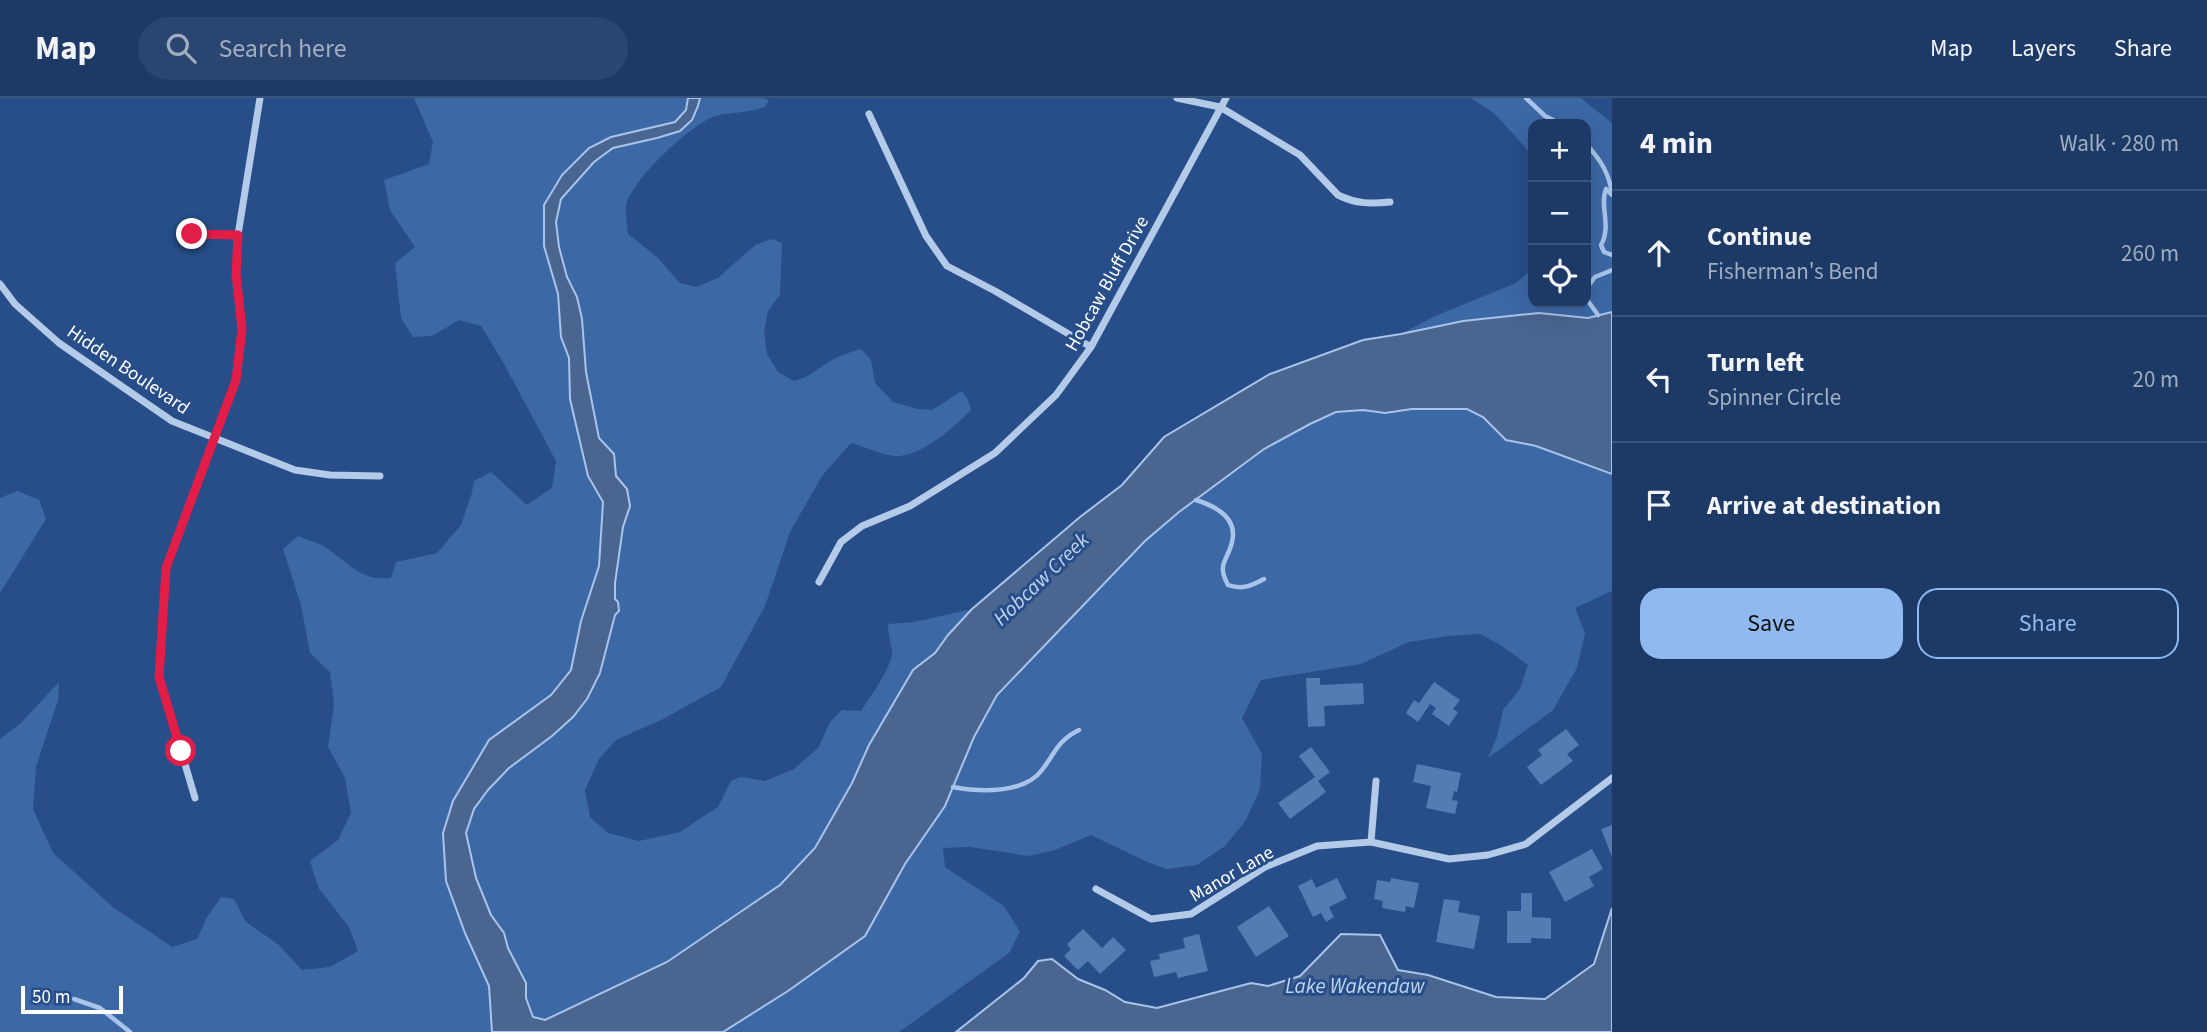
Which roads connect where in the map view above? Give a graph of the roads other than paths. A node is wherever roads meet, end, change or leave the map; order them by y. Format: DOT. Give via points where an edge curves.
graph roads {
  1 [pos="260,98"];
  2 [pos="1177,98"];
  3 [pos="1226,98"];
  4 [pos="1220,107"];
  5 [pos="869,114"];
  6 [pos="1390,202"];
  7 [pos="192,234"];
  8 [pos="238,235"];
  9 [pos="0,284"];
  10 [pos="1091,347"];
  11 [pos="214,439"];
  12 [pos="380,477"];
  13 [pos="819,582"];
  14 [pos="1612,778"];
  15 [pos="1376,781"];
  16 [pos="195,798"];
  17 [pos="1371,842"];
  18 [pos="1096,889"];
  1 -- 8 [label="street"];
  2 -- 4 [label="street"];
  3 -- 4 [label="street, Hobcaw Bluff Drive"];
  4 -- 6 [label="street" via="1300,155 1338,195 1363,204"];
  4 -- 10 [label="street, Hobcaw Bluff Drive"];
  5 -- 10 [label="street" via="926,236 947,266"];
  7 -- 8 [label="street"];
  8 -- 11 [label="street" via="236,274 242,329 236,380"];
  9 -- 11 [label="street, Hidden Boulevard" via="15,304 59,343 173,421"];
  10 -- 13 [label="street, Hobcaw Bluff Drive" via="1056,396 995,453 910,506 862,526 841,542"];
  11 -- 12 [label="street, Hidden Boulevard" via="295,470"];
  11 -- 16 [label="street" via="166,568 159,677"];
  14 -- 17 [label="street, Manor Lane" via="1526,844 1488,855 1449,859"];
  15 -- 17 [label="street"];
  17 -- 18 [label="street, Manor Lane" via="1317,846 1265,867 1191,914 1151,919"];
}
